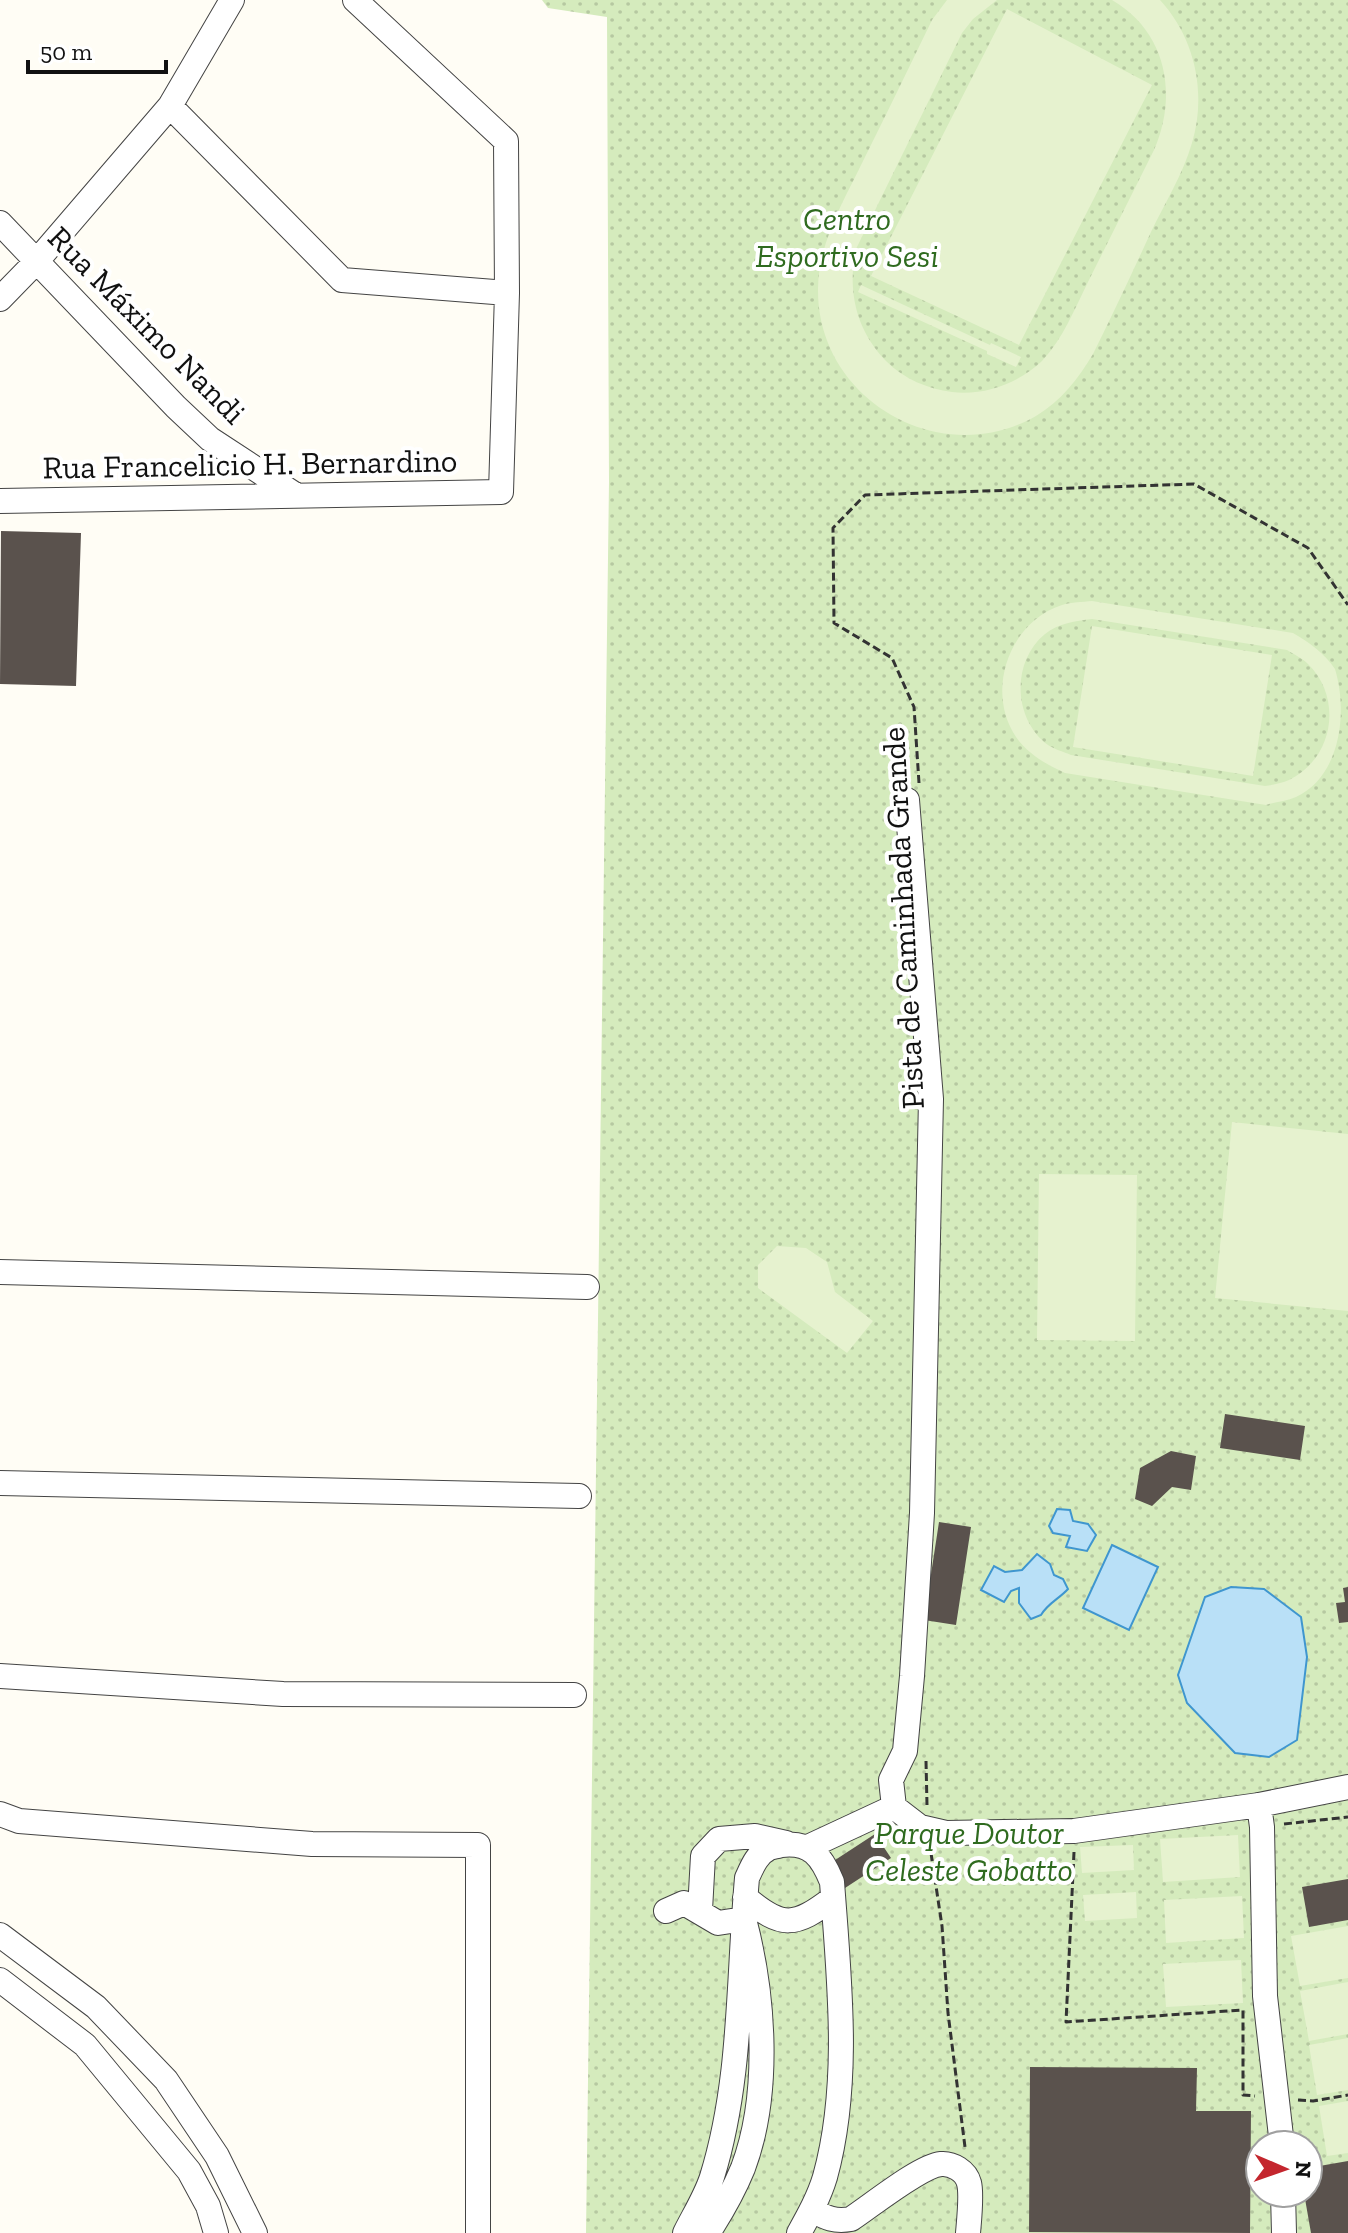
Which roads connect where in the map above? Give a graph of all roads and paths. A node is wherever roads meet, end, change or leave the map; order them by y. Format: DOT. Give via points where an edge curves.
graph roads {
  1 [pos="232,0"];
  2 [pos="355,0"];
  3 [pos="170,106"];
  4 [pos="0,223"];
  5 [pos="36,262"];
  6 [pos="507,293"];
  7 [pos="0,299"];
  8 [pos="294,494"];
  9 [pos="0,501"];
  10 [pos="1348,605"];
  11 [pos="913,796"];
  12 [pos="0,1272"];
  13 [pos="587,1287"];
  14 [pos="0,1483"];
  15 [pos="579,1496"];
  16 [pos="0,1676"];
  17 [pos="574,1695"];
  18 [pos="926,1761"];
  19 [pos="1348,1787"];
  20 [pos="1259,1805"];
  21 [pos="894,1807"];
  22 [pos="0,1814"];
  23 [pos="928,1826"];
  24 [pos="1075,1843"];
  25 [pos="799,1845"];
  26 [pos="833,1898"];
  27 [pos="744,1908"];
  28 [pos="700,1910"];
  29 [pos="666,1911"];
  30 [pos="0,1935"];
  31 [pos="0,1980"];
  32 [pos="1348,2095"];
  33 [pos="1276,2100"];
  34 [pos="1280,2129"];
  35 [pos="969,2182"];
  36 [pos="1283,2209"];
  37 [pos="812,2210"];
  38 [pos="216,2233"];
  39 [pos="255,2233"];
  40 [pos="478,2233"];
  41 [pos="685,2233"];
  42 [pos="708,2233"];
  43 [pos="799,2233"];
  44 [pos="968,2233"];
  45 [pos="983,2233"];
  46 [pos="1284,2233"];
  1 -- 3 [label="street"];
  2 -- 6 [label="street" via="506,141"];
  3 -- 5 [label="street"];
  3 -- 6 [label="street" via="342,280"];
  4 -- 5 [label="street, Rua Máximo Nandi"];
  5 -- 7 [label="street"];
  5 -- 8 [label="street, Rua Máximo Nandi" via="210,439"];
  6 -- 8 [label="street, Rua Francelicio H. Bernardino" via="501,492"];
  8 -- 9 [label="street, Rua Francelicio H. Bernardino"];
  10 -- 11 [label="path, Pista de Caminhada Grande" via="1308,548 1194,484 865,495 833,528 834,623 892,658 914,707"];
  11 -- 21 [label="street" via="931,1099 922,1513 905,1751 891,1780"];
  12 -- 13 [label="street"];
  14 -- 15 [label="street"];
  16 -- 17 [label="street" via="283,1694"];
  18 -- 23 [label="path"];
  19 -- 20 [label="street"];
  20 -- 23 [label="street" via="1074,1831 946,1833"];
  20 -- 33 [label="street" via="1265,1996"];
  21 -- 23 [label="street" via="920,1827"];
  21 -- 25 [label="street"];
  22 -- 40 [label="street" via="19,1821 312,1844 478,1845"];
  23 -- 35 [label="path"];
  24 -- 33 [label="path" via="1066,2022 1243,2010 1243,2095"];
  25 -- 26 [label="street" via="824,1862"];
  25 -- 27 [label="street" via="770,1847 756,1859 747,1878"];
  25 -- 28 [label="street" via="755,1836 719,1839 703,1856"];
  26 -- 27 [label="street" via="797,1920 781,1921"];
  26 -- 37 [label="street" via="838,2097 832,2146"];
  27 -- 28 [label="street" via="718,1923"];
  27 -- 41 [label="street" via="737,2047 727,2120 711,2181"];
  27 -- 42 [label="street" via="760,1997 755,2128 742,2169"];
  28 -- 29 [label="street" via="684,1903"];
  30 -- 39 [label="street" via="96,2007 166,2080 217,2156"];
  31 -- 38 [label="street" via="85,2045 189,2171"];
  32 -- 33 [label="path"];
  33 -- 34 [label="street"];
  35 -- 37 [label="street" via="962,2171 939,2164 851,2219 839,2221"];
  35 -- 44 [label="street"];
  35 -- 45 [label="street"];
  36 -- 46 [label="street"];
  37 -- 43 [label="street"];
}
